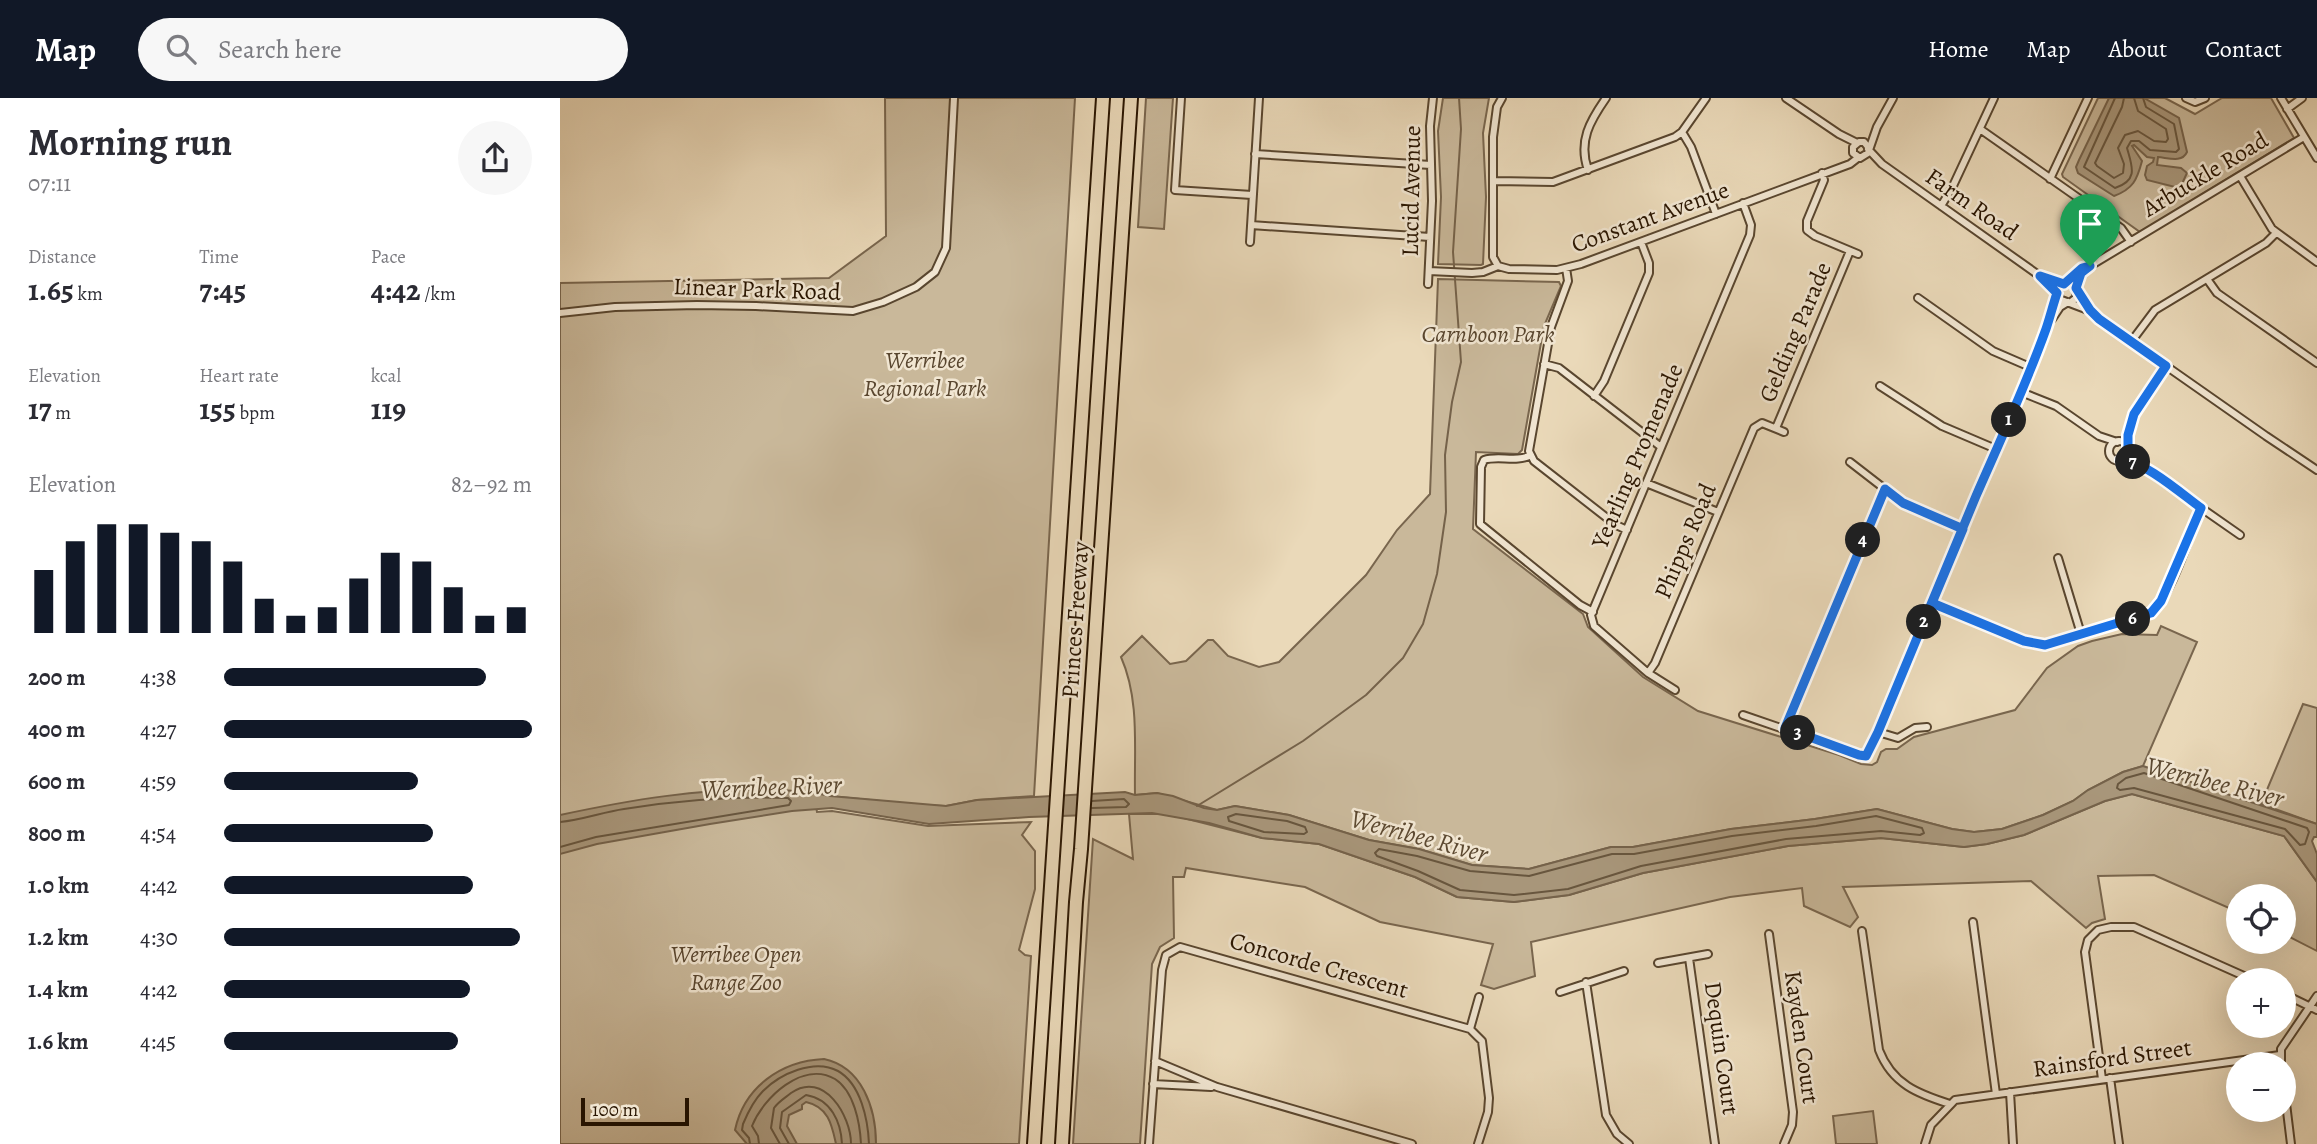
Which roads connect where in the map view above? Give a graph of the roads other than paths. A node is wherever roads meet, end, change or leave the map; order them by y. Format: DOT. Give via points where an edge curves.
graph roads {
  1 [pos="954,98"];
  2 [pos="1103,98"];
  3 [pos="1131,98"];
  4 [pos="1181,98"];
  5 [pos="1259,98"];
  6 [pos="1433,98"];
  7 [pos="1502,98"];
  8 [pos="1605,98"];
  9 [pos="1706,98"];
  10 [pos="1787,98"];
  11 [pos="1893,98"];
  12 [pos="1994,98"];
  13 [pos="2088,98"];
  14 [pos="2186,98"];
  15 [pos="2205,98"];
  16 [pos="2281,98"];
  17 [pos="2302,98"];
  18 [pos="2287,109"];
  19 [pos="1877,127"];
  20 [pos="1980,129"];
  21 [pos="1682,132"];
  22 [pos="1839,134"];
  23 [pos="2304,137"];
  24 [pos="1858,142"];
  25 [pos="1868,148"];
  26 [pos="1853,151"];
  27 [pos="1255,154"];
  28 [pos="1861,157"];
  29 [pos="2317,159"];
  30 [pos="1882,164"];
  31 [pos="1431,165"];
  32 [pos="1839,167"];
  33 [pos="1588,170"];
  34 [pos="1822,173"];
  35 [pos="2240,176"];
  36 [pos="2050,179"];
  37 [pos="1494,181"];
  38 [pos="1252,195"];
  39 [pos="1743,203"];
  40 [pos="1941,206"];
  41 [pos="1716,214"];
  42 [pos="1251,225"];
  43 [pos="2276,233"];
  44 [pos="1430,237"];
  45 [pos="1250,242"];
  46 [pos="1641,242"];
  47 [pos="2131,242"];
  48 [pos="1850,251"];
  49 [pos="1858,254"];
  50 [pos="2317,262"];
  51 [pos="1498,266"];
  52 [pos="2090,266"];
  53 [pos="1566,268"];
  54 [pos="1429,271"];
  55 [pos="2040,276"];
  56 [pos="2207,279"];
  57 [pos="2064,283"];
  58 [pos="1428,284"];
  59 [pos="2076,290"];
  60 [pos="2057,293"];
  61 [pos="1918,298"];
  62 [pos="2069,302"];
  63 [pos="2090,310"];
  64 [pos="560,313"];
  65 [pos="2046,330"];
  66 [pos="2132,341"];
  67 [pos="2317,363"];
  68 [pos="1544,364"];
  69 [pos="2166,366"];
  70 [pos="2030,367"];
  71 [pos="1880,386"];
  72 [pos="2021,392"];
  73 [pos="1594,396"];
  74 [pos="2130,425"];
  75 [pos="1776,429"];
  76 [pos="1784,432"];
  77 [pos="2099,436"];
  78 [pos="2117,442"];
  79 [pos="1661,447"];
  80 [pos="2129,448"];
  81 [pos="1996,449"];
  82 [pos="2110,453"];
  83 [pos="1531,455"];
  84 [pos="2121,460"];
  85 [pos="1850,462"];
  86 [pos="2141,466"];
  87 [pos="2317,470"];
  88 [pos="1646,483"];
  89 [pos="1885,489"];
  90 [pos="2201,508"];
  91 [pos="1717,512"];
  92 [pos="1963,529"];
  93 [pos="1627,530"];
  94 [pos="2240,536"];
  95 [pos="2059,558"];
  96 [pos="1932,603"];
  97 [pos="1593,612"];
  98 [pos="2081,634"];
  99 [pos="1648,673"];
  100 [pos="1675,690"];
  101 [pos="1743,715"];
  102 [pos="1927,727"];
  103 [pos="1785,728"];
  104 [pos="1878,732"];
  105 [pos="1973,922"];
  106 [pos="1863,931"];
  107 [pos="1769,934"];
  108 [pos="1709,954"];
  109 [pos="1689,958"];
  110 [pos="1658,963"];
  111 [pos="2227,968"];
  112 [pos="1624,971"];
  113 [pos="1586,982"];
  114 [pos="1560,992"];
  115 [pos="2317,996"];
  116 [pos="1479,997"];
  117 [pos="2296,1000"];
  118 [pos="2314,1009"];
  119 [pos="1470,1030"];
  120 [pos="2281,1052"];
  121 [pos="1155,1061"];
  122 [pos="2226,1062"];
  123 [pos="2106,1079"];
  124 [pos="1153,1084"];
  125 [pos="1217,1087"];
  126 [pos="2010,1092"];
  127 [pos="1996,1094"];
  128 [pos="1951,1104"];
  129 [pos="2288,1122"];
  130 [pos="1034,1144"];
  131 [pos="1062,1144"];
  132 [pos="1149,1144"];
  133 [pos="1412,1144"];
  134 [pos="1478,1144"];
  135 [pos="1629,1144"];
  136 [pos="1713,1144"];
  137 [pos="1784,1144"];
  138 [pos="1925,1144"];
  139 [pos="2013,1144"];
  140 [pos="2119,1144"];
  141 [pos="2291,1144"];
  1 -- 64 [label="street, Linear Park Road" via="946,248 935,272 916,287 853,311 697,305"];
  2 -- 130 [label="highway, Princes Freeway"];
  3 -- 131 [label="highway, Princes Freeway"];
  4 -- 38 [label="street" via="1175,190"];
  5 -- 27 [label="street"];
  6 -- 31 [label="street, Lucid Avenue"];
  7 -- 37 [label="street" via="1493,137"];
  8 -- 33 [label="street" via="1585,133"];
  9 -- 21 [label="street"];
  10 -- 22 [label="street"];
  11 -- 19 [label="street"];
  12 -- 20 [label="street"];
  13 -- 36 [label="street"];
  14 -- 15 [label="street" via="2195,102"];
  16 -- 18 [label="street"];
  17 -- 18 [label="street"];
  18 -- 23 [label="street"];
  19 -- 24 [label="street"];
  19 -- 25 [label="street"];
  20 -- 36 [label="street"];
  20 -- 40 [label="street"];
  21 -- 33 [label="street"];
  21 -- 41 [label="street"];
  22 -- 24 [label="street"];
  22 -- 26 [label="street"];
  23 -- 29 [label="street"];
  23 -- 35 [label="street, Arbuckle Road"];
  24 -- 25 [label="street"];
  24 -- 26 [label="street"];
  25 -- 28 [label="street"];
  25 -- 30 [label="street, Farm Road"];
  26 -- 28 [label="street"];
  26 -- 32 [label="street, Constant Avenue"];
  27 -- 31 [label="street"];
  27 -- 38 [label="street"];
  28 -- 30 [label="street, Farm Road"];
  28 -- 32 [label="street, Constant Avenue"];
  30 -- 40 [label="street, Farm Road"];
  31 -- 44 [label="street, Lucid Avenue"];
  32 -- 34 [label="street, Constant Avenue"];
  33 -- 37 [label="street" via="1553,182"];
  34 -- 39 [label="street, Constant Avenue"];
  34 -- 48 [label="street" via="1824,180 1807,230"];
  35 -- 43 [label="street"];
  35 -- 47 [label="street, Arbuckle Road"];
  36 -- 47 [label="street" via="2121,228"];
  37 -- 51 [label="street" via="1493,257"];
  38 -- 42 [label="street"];
  39 -- 41 [label="street, Constant Avenue"];
  39 -- 79 [label="street, Yearling Promenade" via="1750,235"];
  40 -- 55 [label="street, Farm Road"];
  41 -- 46 [label="street, Constant Avenue"];
  42 -- 44 [label="street"];
  42 -- 45 [label="street"];
  43 -- 50 [label="street"];
  43 -- 56 [label="street"];
  44 -- 54 [label="street, Lucid Avenue"];
  46 -- 53 [label="street, Constant Avenue"];
  46 -- 73 [label="street" via="1649,273"];
  47 -- 52 [label="street, Arbuckle Road"];
  48 -- 49 [label="street"];
  48 -- 75 [label="street, Gelding Parade"];
  51 -- 53 [label="street, Constant Avenue"];
  51 -- 54 [label="street, Constant Avenue" via="1483,272"];
  52 -- 57 [label="street, Arbuckle Road"];
  52 -- 59 [label="street, Arbuckle Road" via="2081,273"];
  53 -- 68 [label="street" via="1567,287 1551,327"];
  54 -- 58 [label="street, Lucid Avenue"];
  55 -- 57 [label="street, Farm Road"];
  55 -- 60 [label="street, Farm Road"];
  56 -- 66 [label="street" via="2155,310"];
  56 -- 67 [label="street" via="2217,293"];
  57 -- 59 [label="street"];
  57 -- 60 [label="street"];
  59 -- 62 [label="street" via="2076,298"];
  59 -- 63 [label="street"];
  60 -- 62 [label="street" via="2059,299"];
  60 -- 65 [label="street"];
  61 -- 70 [label="street" via="1993,351"];
  62 -- 63 [label="street"];
  62 -- 65 [label="street" via="2059,308"];
  63 -- 66 [label="street"];
  65 -- 70 [label="street"];
  66 -- 69 [label="street"];
  68 -- 73 [label="street" via="1559,368"];
  68 -- 83 [label="street"];
  69 -- 74 [label="street"];
  69 -- 87 [label="street"];
  70 -- 72 [label="street"];
  71 -- 81 [label="street" via="1942,426"];
  72 -- 77 [label="street" via="2056,406"];
  72 -- 81 [label="street"];
  73 -- 79 [label="street"];
  74 -- 78 [label="street"];
  74 -- 80 [label="street"];
  75 -- 76 [label="street"];
  75 -- 91 [label="street, Phipps Road" via="1758,424 1752,432"];
  77 -- 78 [label="street"];
  77 -- 82 [label="street"];
  78 -- 80 [label="street"];
  78 -- 82 [label="street"];
  79 -- 88 [label="street, Yearling Promenade"];
  80 -- 84 [label="street"];
  80 -- 86 [label="street"];
  81 -- 92 [label="street"];
  82 -- 84 [label="street"];
  83 -- 93 [label="street"];
  83 -- 97 [label="street" via="1484,460 1480,524"];
  84 -- 86 [label="street"];
  85 -- 89 [label="street"];
  86 -- 90 [label="street"];
  88 -- 91 [label="street"];
  88 -- 93 [label="street, Yearling Promenade"];
  89 -- 92 [label="street" via="1903,503"];
  89 -- 103 [label="street"];
  90 -- 94 [label="street"];
  90 -- 98 [label="street" via="2157,608"];
  91 -- 99 [label="street, Phipps Road"];
  92 -- 96 [label="street"];
  93 -- 97 [label="street, Yearling Promenade"];
  95 -- 98 [label="street"];
  96 -- 98 [label="street" via="2036,645"];
  96 -- 104 [label="street"];
  97 -- 99 [label="street" via="1594,626"];
  99 -- 100 [label="street"];
  101 -- 103 [label="street"];
  102 -- 104 [label="street" via="1898,738"];
  103 -- 104 [label="street" via="1866,756"];
  105 -- 127 [label="street"];
  106 -- 128 [label="street" via="1885,1065 1915,1091"];
  107 -- 137 [label="street, Kayden Court" via="1794,1112"];
  108 -- 109 [label="street, Dequin Court"];
  109 -- 110 [label="street, Dequin Court"];
  109 -- 136 [label="street, Dequin Court"];
  111 -- 123 [label="street" via="2142,929 2111,927 2094,933 2085,953"];
  112 -- 113 [label="street"];
  113 -- 114 [label="street"];
  113 -- 135 [label="street" via="1606,1115"];
  115 -- 118 [label="street"];
  116 -- 119 [label="street"];
  117 -- 118 [label="street"];
  118 -- 120 [label="street"];
  119 -- 121 [label="street, Concorde Crescent" via="1180,947 1166,954 1163,962"];
  119 -- 134 [label="street" via="1482,1041 1489,1098"];
  121 -- 124 [label="street, Concorde Crescent"];
  121 -- 125 [label="street"];
  122 -- 123 [label="street, Rainsford Street"];
  123 -- 126 [label="street, Rainsford Street"];
  123 -- 140 [label="street"];
  124 -- 125 [label="street"];
  124 -- 132 [label="street, Concorde Crescent"];
  125 -- 133 [label="street"];
  126 -- 127 [label="street, Rainsford Street"];
  126 -- 139 [label="street"];
  127 -- 128 [label="street, Rainsford Street"];
  128 -- 138 [label="street" via="1931,1125"];
  129 -- 141 [label="street"];
}
